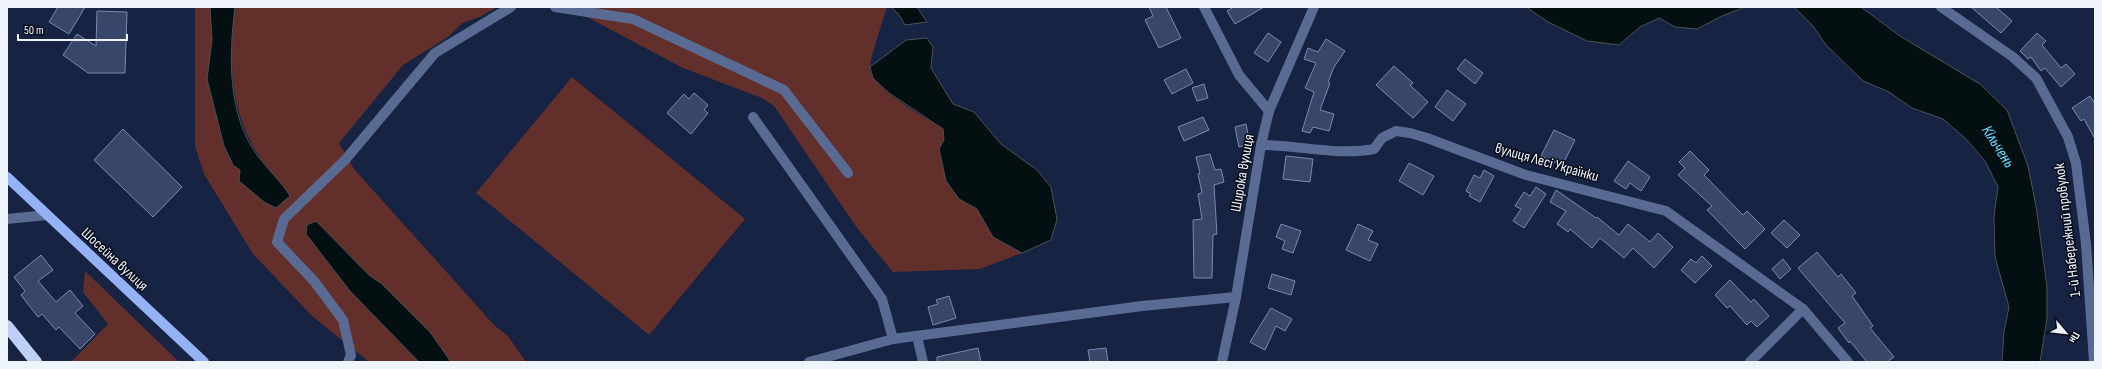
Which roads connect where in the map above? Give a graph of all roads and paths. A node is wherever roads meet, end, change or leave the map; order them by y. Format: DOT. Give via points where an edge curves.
graph roads {
  1 [pos="511,7"];
  2 [pos="554,7"];
  3 [pos="1204,7"];
  4 [pos="1314,7"];
  5 [pos="1941,7"];
  6 [pos="585,9"];
  7 [pos="1269,111"];
  8 [pos="753,117"];
  9 [pos="1261,145"];
  10 [pos="848,173"];
  11 [pos="7,177"];
  12 [pos="46,215"];
  13 [pos="7,219"];
  14 [pos="1236,297"];
  15 [pos="1802,309"];
  16 [pos="7,326"];
  17 [pos="917,336"];
  18 [pos="893,339"];
  19 [pos="36,362"];
  20 [pos="204,362"];
  21 [pos="348,362"];
  22 [pos="809,362"];
  23 [pos="923,362"];
  24 [pos="1222,362"];
  25 [pos="1750,362"];
  26 [pos="1848,362"];
  27 [pos="2094,362"];
  1 -- 21 [label="street" via="435,52 344,160 284,219 277,242 314,281 343,320 352,355"];
  2 -- 6 [label="street"];
  3 -- 7 [label="street" via="1239,75"];
  4 -- 7 [label="street, Широка вулиця"];
  5 -- 27 [label="street, 1-й Набережний провулок" via="2013,57 2036,78 2068,137 2076,163 2086,244"];
  6 -- 10 [label="street" via="633,19 784,90"];
  7 -- 9 [label="street, Широка вулиця"];
  8 -- 18 [label="street" via="882,299"];
  9 -- 14 [label="street, Широка вулиця"];
  9 -- 15 [label="street, вулиця Лесі Українки" via="1361,152 1374,149 1382,138 1396,131 1427,138 1526,175 1666,211"];
  11 -- 12 [label="main road, Шосейна вулиця"];
  12 -- 13 [label="street"];
  12 -- 20 [label="main road, Шосейна вулиця"];
  14 -- 17 [label="street" via="1142,306"];
  14 -- 24 [label="street, Широка вулиця"];
  15 -- 25 [label="street"];
  15 -- 26 [label="street, вулиця Лесі Українки"];
  16 -- 19 [label="highway"];
  17 -- 18 [label="street"];
  17 -- 23 [label="street"];
  18 -- 22 [label="street"];
}
